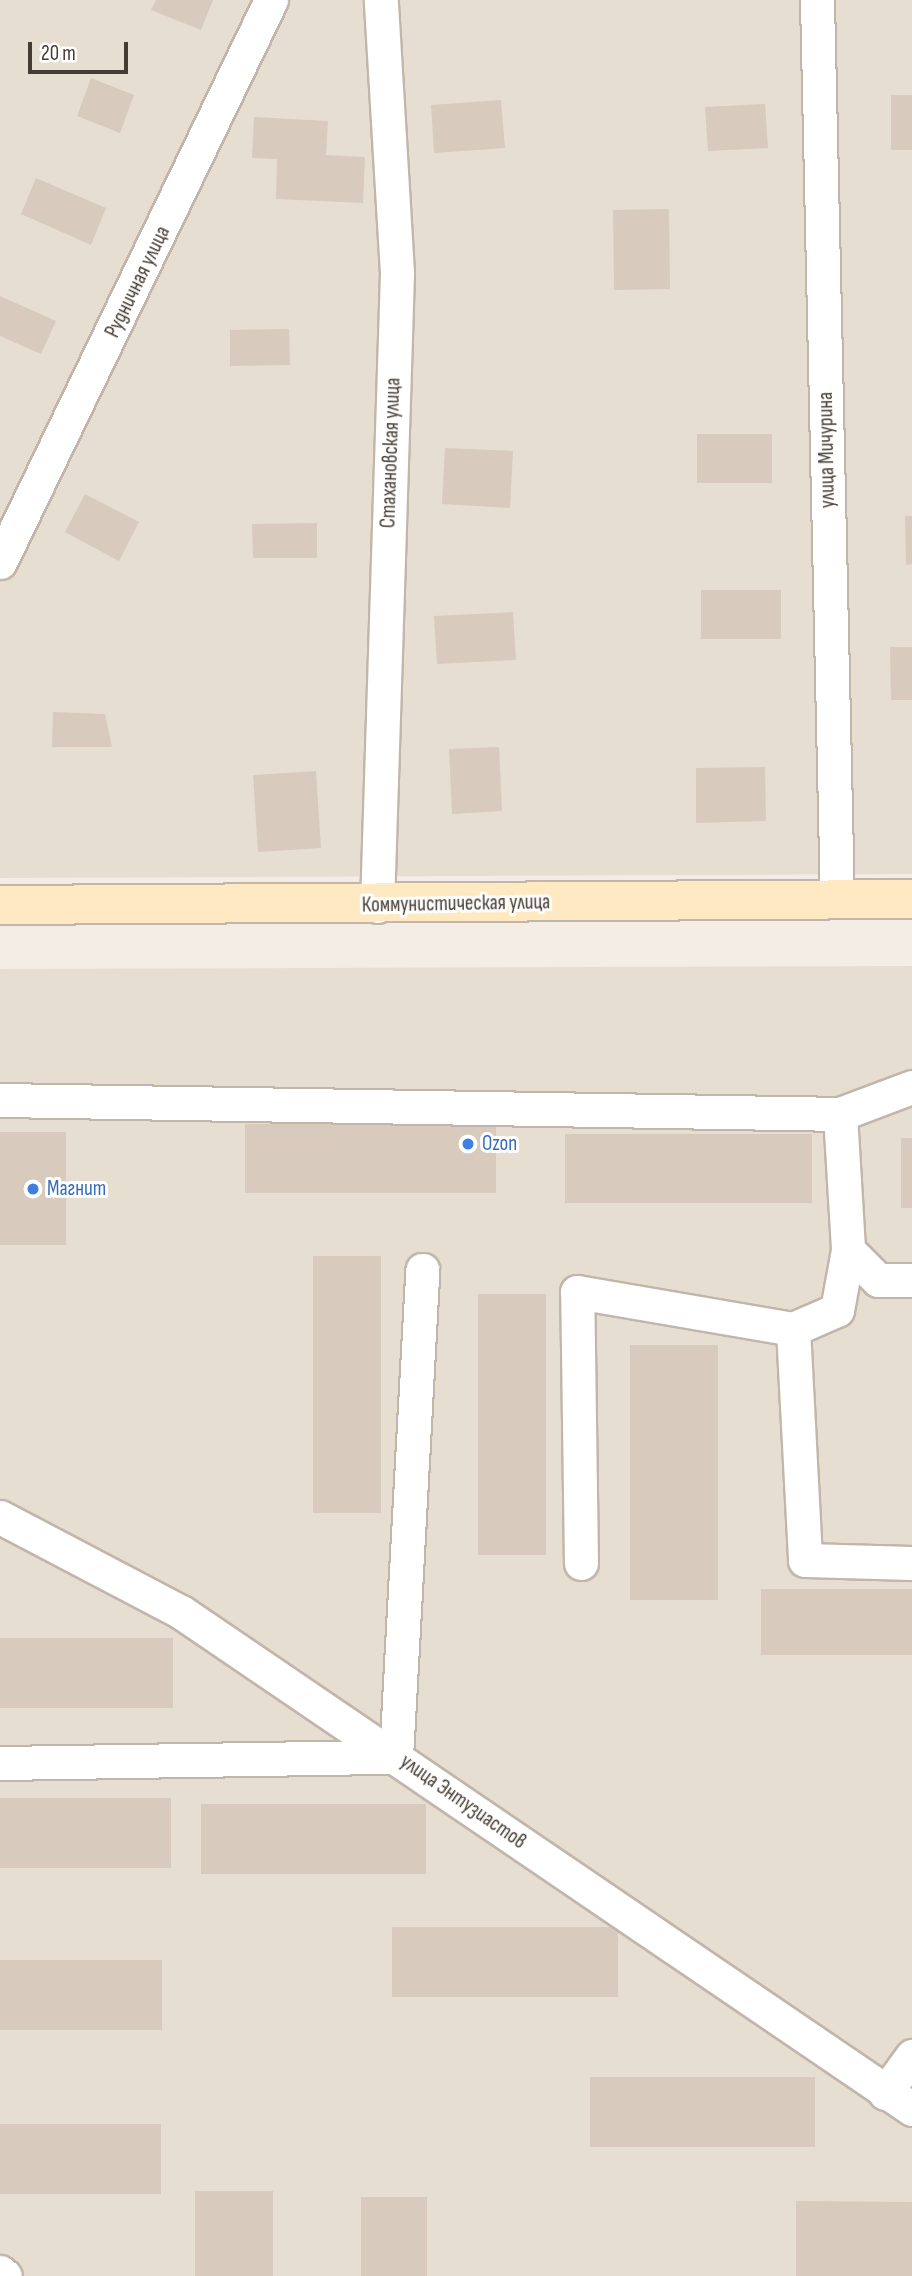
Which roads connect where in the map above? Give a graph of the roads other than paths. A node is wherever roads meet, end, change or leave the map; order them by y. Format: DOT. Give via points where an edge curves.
graph roads {
  1 [pos="271,0"];
  2 [pos="381,0"];
  3 [pos="817,0"];
  4 [pos="0,562"];
  5 [pos="912,899"];
  6 [pos="837,900"];
  7 [pos="0,905"];
  8 [pos="376,906"];
  9 [pos="912,1087"];
  10 [pos="0,1100"];
  11 [pos="840,1114"];
  12 [pos="848,1250"];
  13 [pos="422,1270"];
  14 [pos="912,1280"];
  15 [pos="793,1329"];
  16 [pos="0,1517"];
  17 [pos="581,1563"];
  18 [pos="912,1563"];
  19 [pos="396,1757"];
  20 [pos="0,1762"];
  21 [pos="912,2056"];
  22 [pos="898,2101"];
  23 [pos="0,2272"];
  24 [pos="5,2276"];
  1 -- 4 [label="street, Рудничная улица"];
  2 -- 8 [label="street, Стахановская улица" via="397,273"];
  3 -- 6 [label="street, улица Мичурина"];
  5 -- 6 [label="street, Коммунистическая улица"];
  6 -- 8 [label="street, Коммунистическая улица"];
  7 -- 8 [label="street, Коммунистическая улица"];
  9 -- 11 [label="street"];
  10 -- 11 [label="street"];
  11 -- 12 [label="street"];
  12 -- 14 [label="street" via="878,1280"];
  12 -- 15 [label="street" via="837,1310"];
  13 -- 19 [label="street"];
  15 -- 17 [label="street" via="577,1292"];
  15 -- 18 [label="street" via="805,1560"];
  16 -- 19 [label="street, улица Энтузиастов" via="181,1612"];
  19 -- 20 [label="street"];
  19 -- 22 [label="street, улица Энтузиастов"];
  21 -- 22 [label="street"];
  23 -- 24 [label="street"];
}
